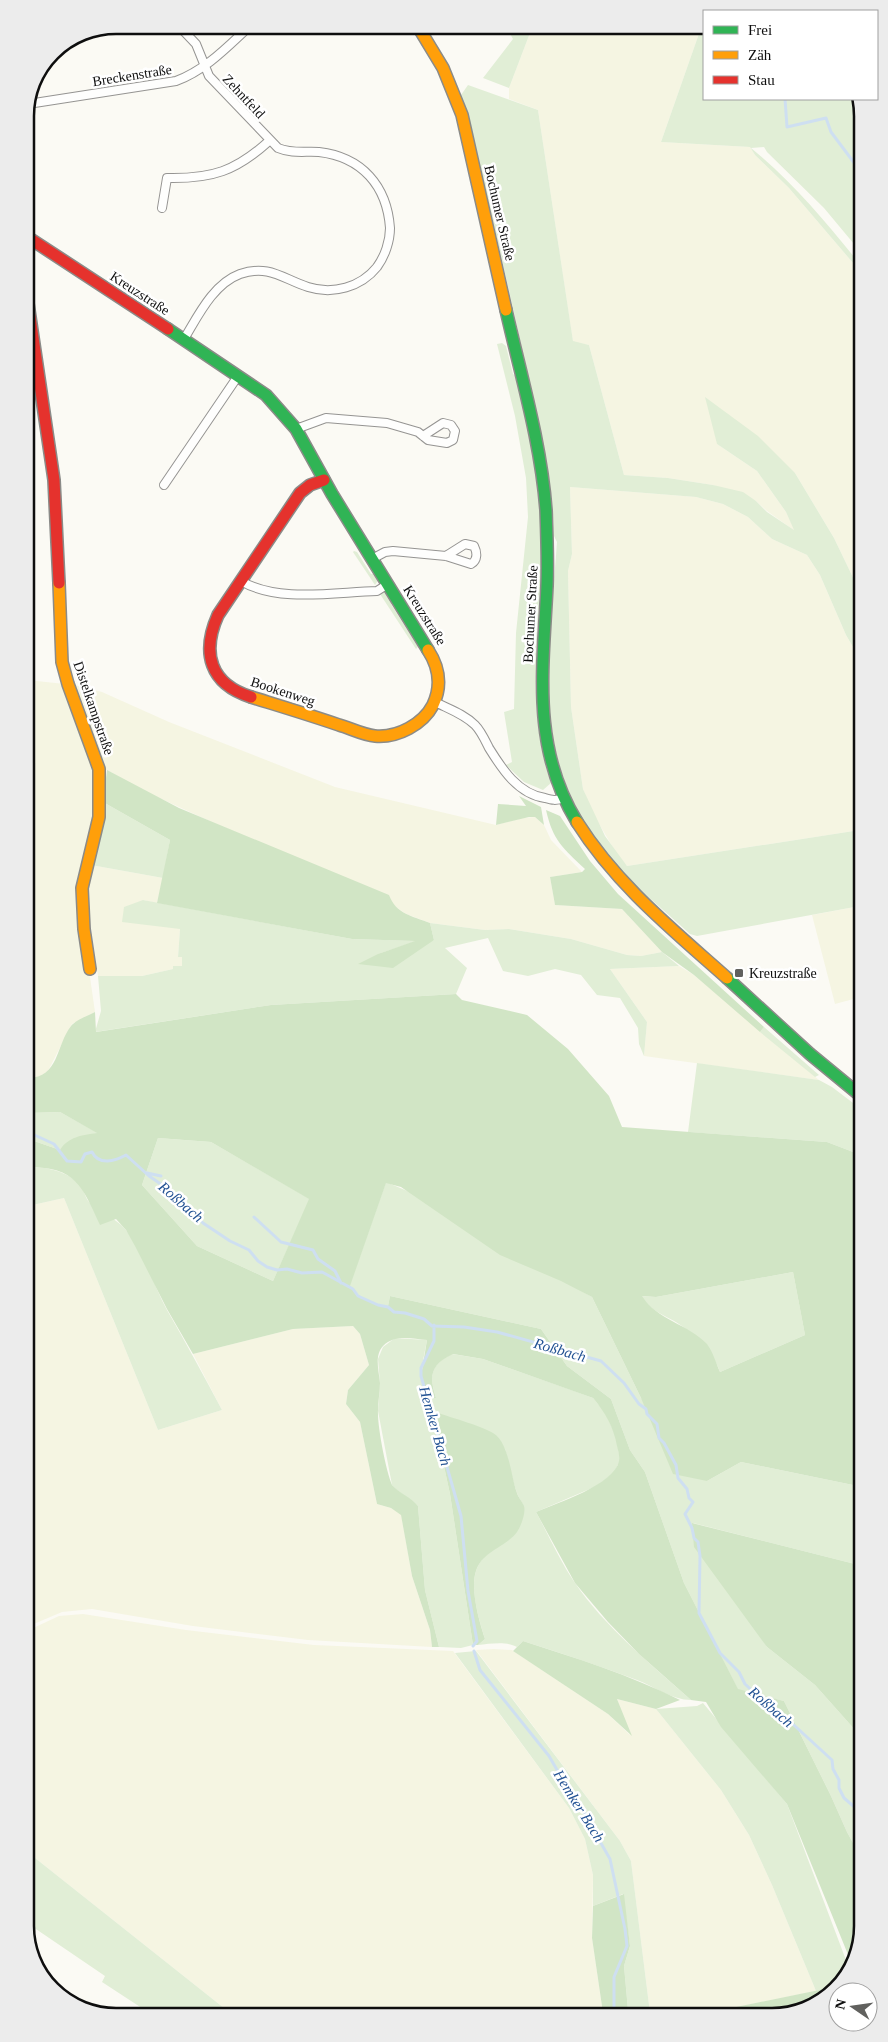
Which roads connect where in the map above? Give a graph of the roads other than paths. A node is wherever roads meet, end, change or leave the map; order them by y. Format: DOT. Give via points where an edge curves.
graph roads {
  1 [pos="187,34"];
  2 [pos="240,34"];
  3 [pos="424,34"];
  4 [pos="204,66"];
  5 [pos="35,103"];
  6 [pos="269,141"];
  7 [pos="162,208"];
  8 [pos="34,241"];
  9 [pos="184,339"];
  10 [pos="238,376"];
  11 [pos="34,381"];
  12 [pos="296,429"];
  13 [pos="423,436"];
  14 [pos="324,480"];
  15 [pos="164,485"];
  16 [pos="446,556"];
  17 [pos="372,559"];
  18 [pos="241,581"];
  19 [pos="388,584"];
  20 [pos="435,702"];
  21 [pos="563,798"];
  22 [pos="90,970"];
  23 [pos="854,1090"];
  1 -- 4 [label="street, Zehntfeld" via="196,44"];
  2 -- 4 [label="street, Breckenstraße"];
  3 -- 21 [label="street, Bochumer Straße" via="448,76 462,115 541,464 548,545 542,705 548,751"];
  4 -- 5 [label="street, Breckenstraße" via="176,81"];
  4 -- 6 [label="street, Zehntfeld" via="209,76"];
  6 -- 7 [label="street" via="230,170 208,176 167,178"];
  6 -- 9 [label="street, Zehntfeld" via="286,152 332,154 363,170 381,191 387,207 390,231 385,253 366,278 338,290 311,288 280,273 253,271 239,274 211,296"];
  8 -- 9 [label="street, Kreuzstraße"];
  9 -- 10 [label="street, Kreuzstraße"];
  10 -- 12 [label="street, Kreuzstraße" via="266,395"];
  10 -- 15 [label="street"];
  11 -- 22 [label="street, Distelkampstraße" via="54,480 62,662 99,769 99,817 82,888"];
  12 -- 13 [label="street" via="326,418 387,423"];
  12 -- 14 [label="street, Kreuzstraße"];
  14 -- 17 [label="street, Kreuzstraße"];
  14 -- 18 [label="street, Bookenweg" via="300,493"];
  16 -- 17 [label="street" via="393,551"];
  17 -- 19 [label="street, Kreuzstraße"];
  18 -- 19 [label="street" via="254,588 284,595 377,591"];
  18 -- 20 [label="street, Bookenweg" via="213,624 208,642 214,672 236,692 374,736 392,735 409,729 425,716"];
  19 -- 20 [label="street, Kreuzstraße" via="435,661 439,676"];
  20 -- 21 [label="street" via="470,720 502,768 526,792 540,798"];
  21 -- 23 [label="street, Bochumer Straße" via="584,835 628,888"];
}
